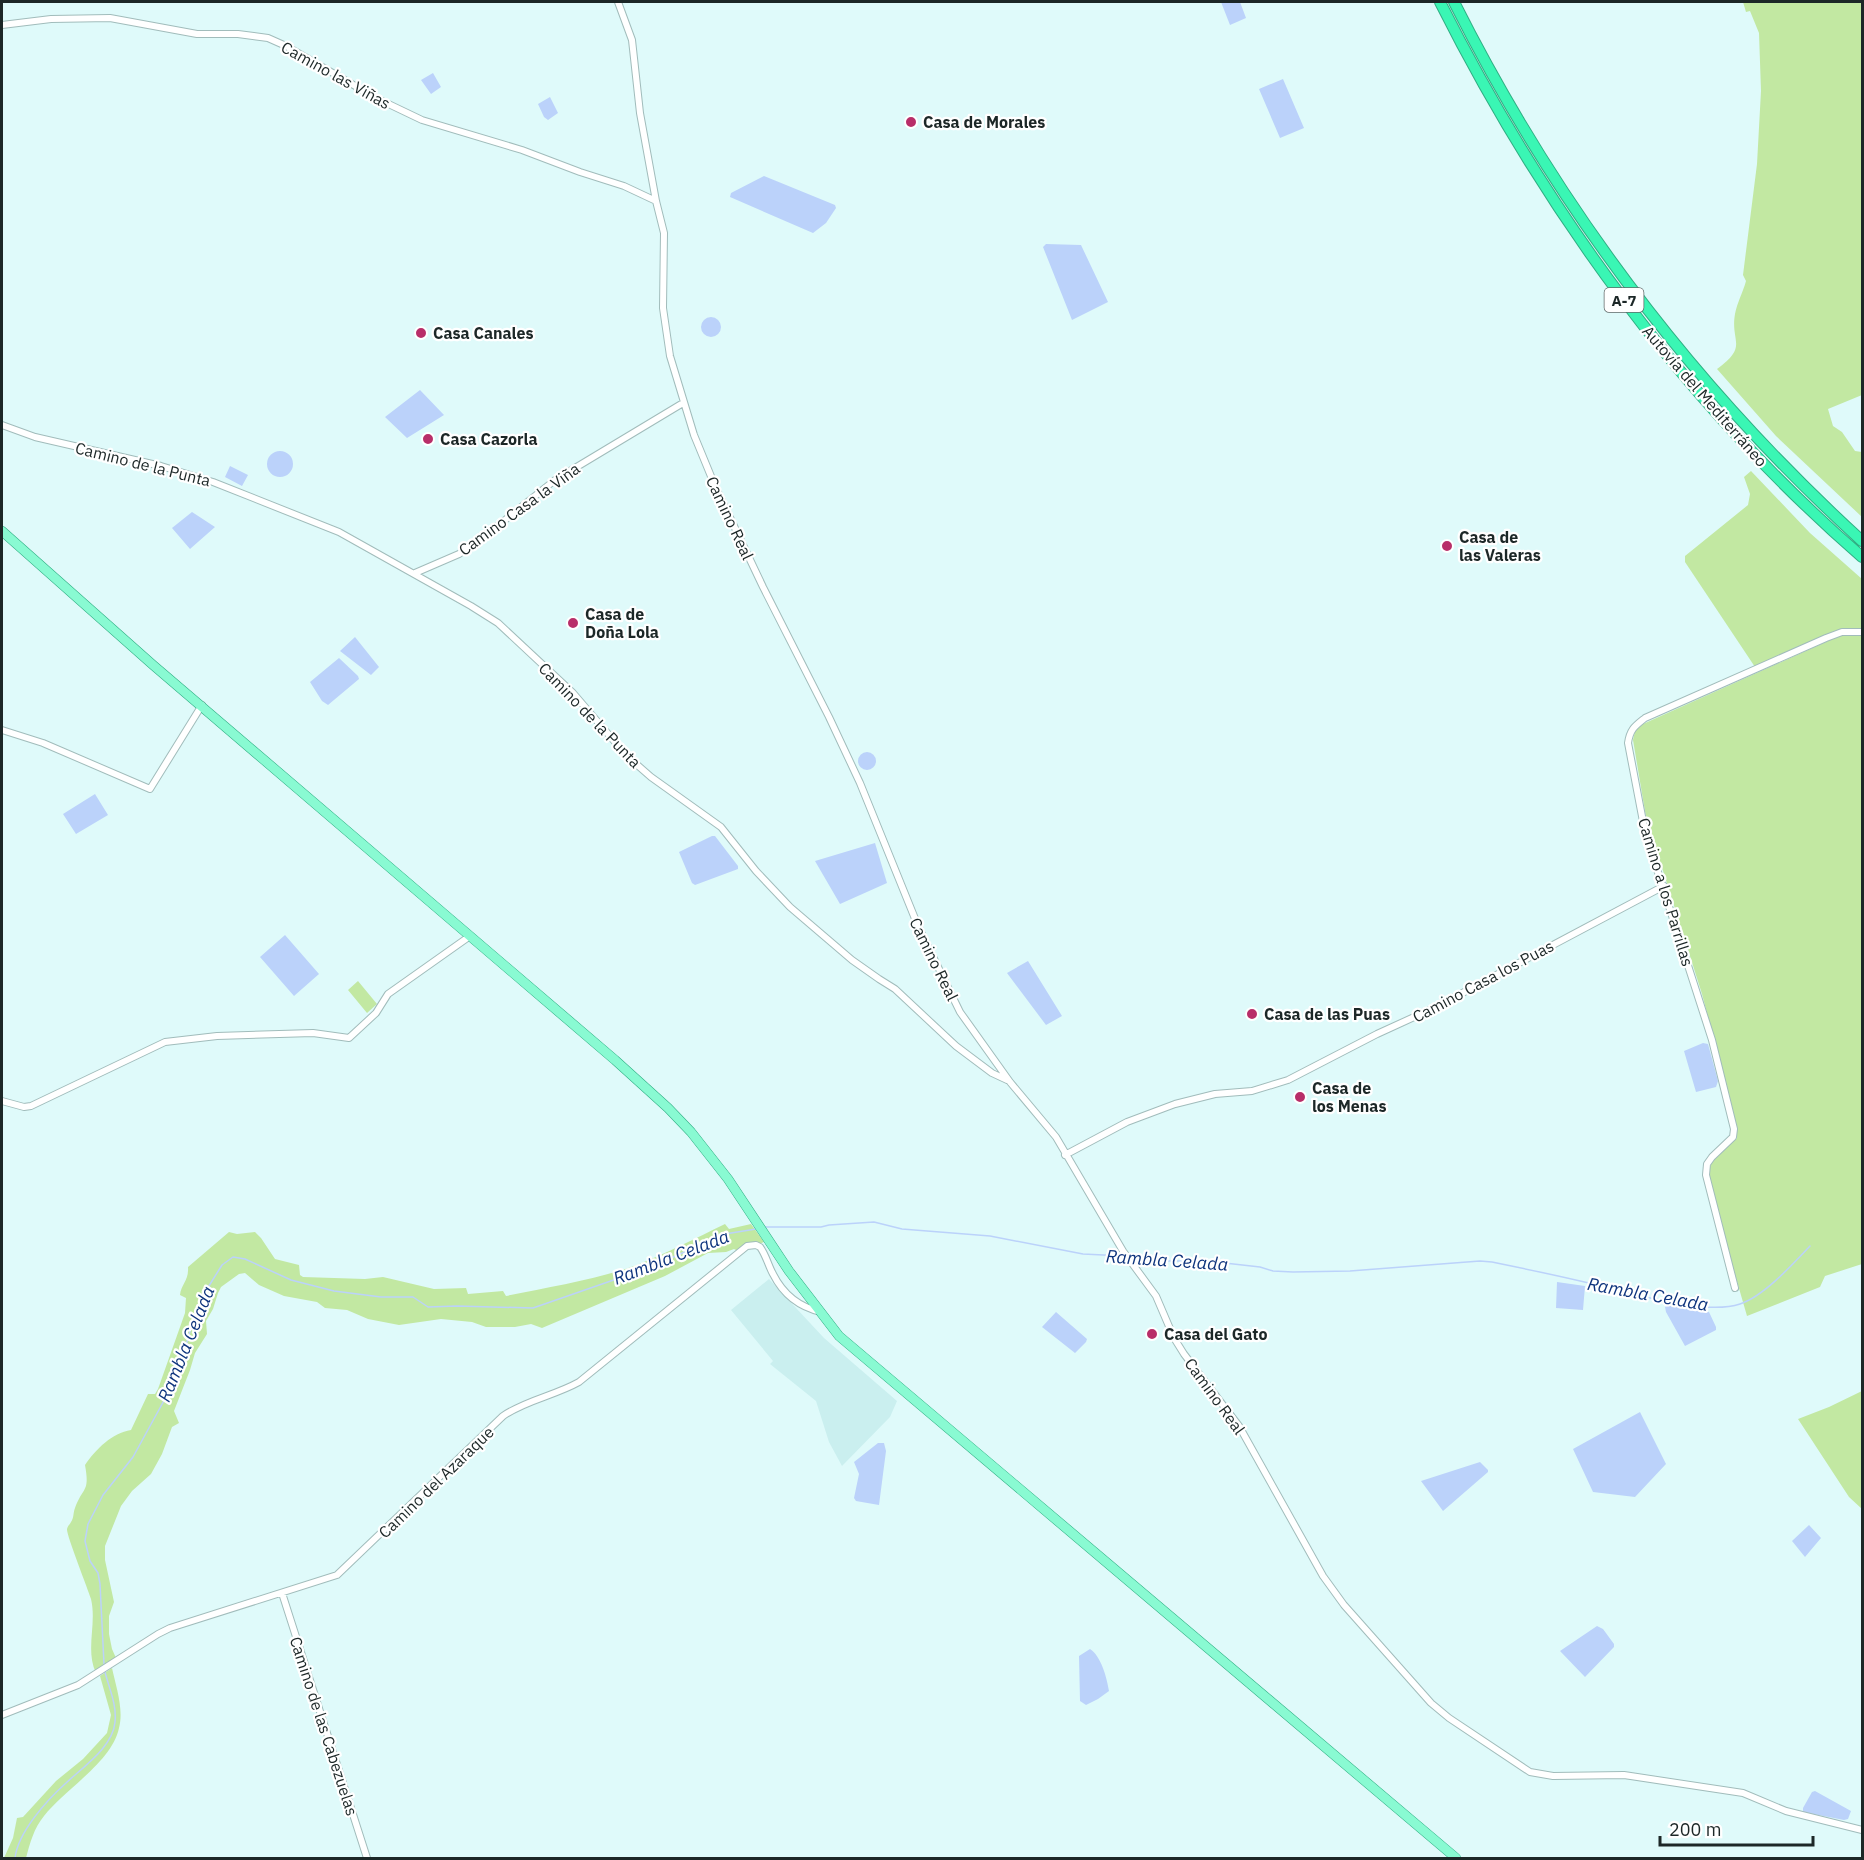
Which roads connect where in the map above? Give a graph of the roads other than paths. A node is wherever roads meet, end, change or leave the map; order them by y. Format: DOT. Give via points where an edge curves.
graph roads {
  1 [pos="618,2"];
  2 [pos="1440,2"];
  3 [pos="1454,2"];
  4 [pos="2,25"];
  5 [pos="656,201"];
  6 [pos="683,402"];
  7 [pos="2,424"];
  8 [pos="2,531"];
  9 [pos="1863,541"];
  10 [pos="1863,558"];
  11 [pos="415,573"];
  12 [pos="1863,632"];
  13 [pos="202,705"];
  14 [pos="2,730"];
  15 [pos="1664,886"];
  16 [pos="470,936"];
  17 [pos="1010,1082"];
  18 [pos="2,1101"];
  19 [pos="1065,1155"];
  20 [pos="1735,1288"];
  21 [pos="821,1312"];
  22 [pos="282,1593"];
  23 [pos="2,1715"];
  24 [pos="1863,1830"];
  25 [pos="367,1858"];
  26 [pos="1456,1858"];
  1 -- 5 [label="street, Camino Real" via="632,40"];
  2 -- 10 [label="highway, Autovía del Mediterráneo / A-7" via="1524,154 1608,281 1740,439"];
  3 -- 9 [label="highway, Autovía del Mediterráneo / A-7" via="1553,176 1652,316 1742,422"];
  4 -- 5 [label="street, Camino las Viñas" via="110,18 197,34 268,38 422,120 522,150"];
  5 -- 6 [label="street, Camino Real" via="664,233 663,308 670,356"];
  6 -- 11 [label="street, Camino Casa la Viña" via="555,480 459,554"];
  6 -- 17 [label="street, Camino Real" via="715,486 860,783 939,972 960,1012"];
  7 -- 11 [label="street, Camino de la Punta" via="35,437 213,482 339,532"];
  8 -- 13 [label="main road"];
  11 -- 17 [label="street, Camino de la Punta" via="498,623 573,693 627,756 721,827 790,907 852,960 895,989 956,1046"];
  12 -- 15 [label="street, Camino a los Parrillas" via="1826,638 1645,718 1629,732 1636,790"];
  13 -- 14 [label="street" via="150,789 43,743"];
  13 -- 16 [label="main road"];
  15 -- 19 [label="street, Camino Casa los Puas" via="1288,1080 1252,1091 1215,1094 1175,1104 1127,1122"];
  15 -- 20 [label="street, Camino a los Parrillas" via="1712,1040 1734,1129 1733,1137 1707,1164 1706,1174"];
  16 -- 18 [label="street" via="388,994 376,1013 349,1038 313,1033 174,1040 31,1106"];
  16 -- 21 [label="main road" via="668,1108 728,1179"];
  17 -- 19 [label="street, Camino Real" via="1056,1137"];
  19 -- 24 [label="street, Camino Real" via="1155,1296 1184,1354 1239,1426 1323,1576 1438,1710 1530,1772 1553,1776 1624,1775 1743,1793 1794,1813"];
  21 -- 22 [label="street, Camino del Azaraque" via="806,1309 795,1301 774,1276 760,1247 747,1246 579,1382 503,1416 337,1575"];
  21 -- 26 [label="main road" via="839,1336 910,1398"];
  22 -- 23 [label="street, Camino del Azaraque" via="170,1628 78,1685"];
  22 -- 25 [label="street, Camino de las Cabezuelas"];
}
